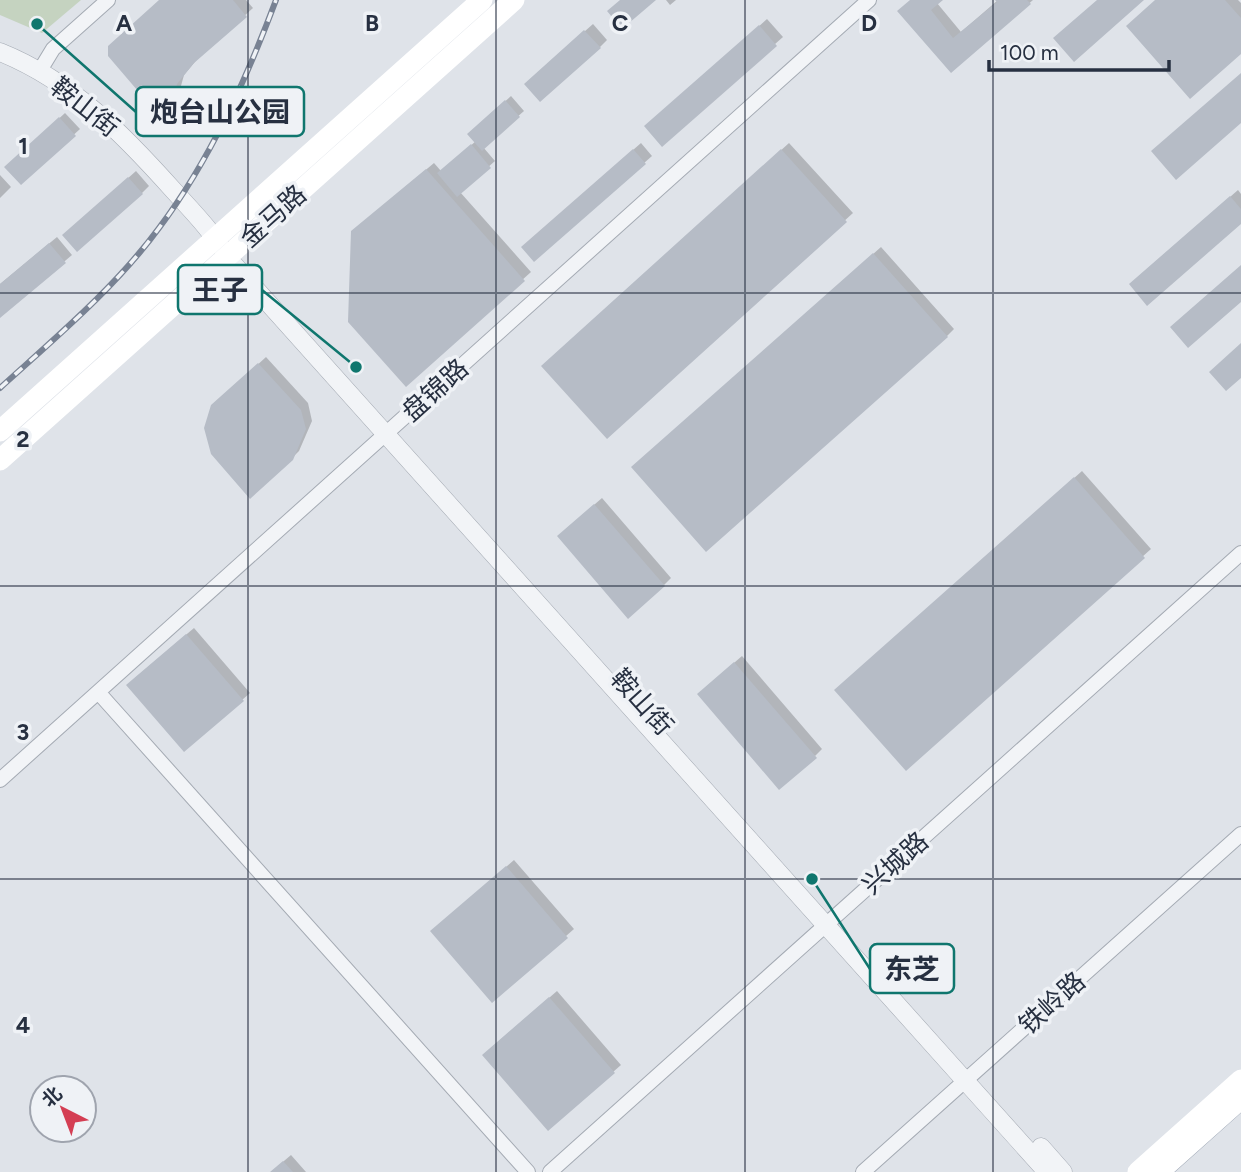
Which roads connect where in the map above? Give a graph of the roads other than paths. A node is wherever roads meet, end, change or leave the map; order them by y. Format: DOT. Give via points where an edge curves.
graph roads {
  1 [pos="108,0"];
  2 [pos="482,0"];
  3 [pos="514,0"];
  4 [pos="869,0"];
  5 [pos="0,52"];
  6 [pos="39,72"];
  7 [pos="216,237"];
  8 [pos="231,253"];
  9 [pos="390,430"];
  10 [pos="0,431"];
  11 [pos="0,460"];
  12 [pos="1241,553"];
  13 [pos="98,692"];
  14 [pos="0,780"];
  15 [pos="1241,834"];
  16 [pos="830,921"];
  17 [pos="969,1077"];
  18 [pos="1240,1088"];
  19 [pos="1241,1115"];
  20 [pos="528,1172"];
  21 [pos="550,1172"];
  22 [pos="863,1172"];
  23 [pos="1047,1172"];
  24 [pos="1063,1172"];
  25 [pos="1139,1172"];
  26 [pos="1157,1172"];
  27 [pos="1177,1172"];
  1 -- 6 [label="street" via="53,49"];
  2 -- 7 [label="main road, 金马路"];
  3 -- 8 [label="main road, 金马路"];
  4 -- 9 [label="street, 盘锦路"];
  5 -- 6 [label="street, 鞍山街"];
  6 -- 7 [label="street, 鞍山街" via="107,121"];
  7 -- 8 [label="street, 鞍山街"];
  7 -- 10 [label="main road, 金马路"];
  8 -- 9 [label="street, 鞍山街"];
  8 -- 11 [label="main road, 金马路"];
  9 -- 13 [label="street, 盘锦路"];
  9 -- 16 [label="street, 鞍山街"];
  12 -- 16 [label="street, 兴城路"];
  13 -- 14 [label="street, 盘锦路"];
  13 -- 20 [label="street"];
  15 -- 17 [label="street, 铁岭路"];
  16 -- 17 [label="street, 鞍山街"];
  16 -- 21 [label="street, 兴城路"];
  17 -- 22 [label="street, 铁岭路"];
  17 -- 23 [label="street, 鞍山街"];
  17 -- 24 [label="street, 鞍山街"];
  18 -- 25 [label="main road"];
  18 -- 26 [label="main road"];
  19 -- 27 [label="main road"];
}
